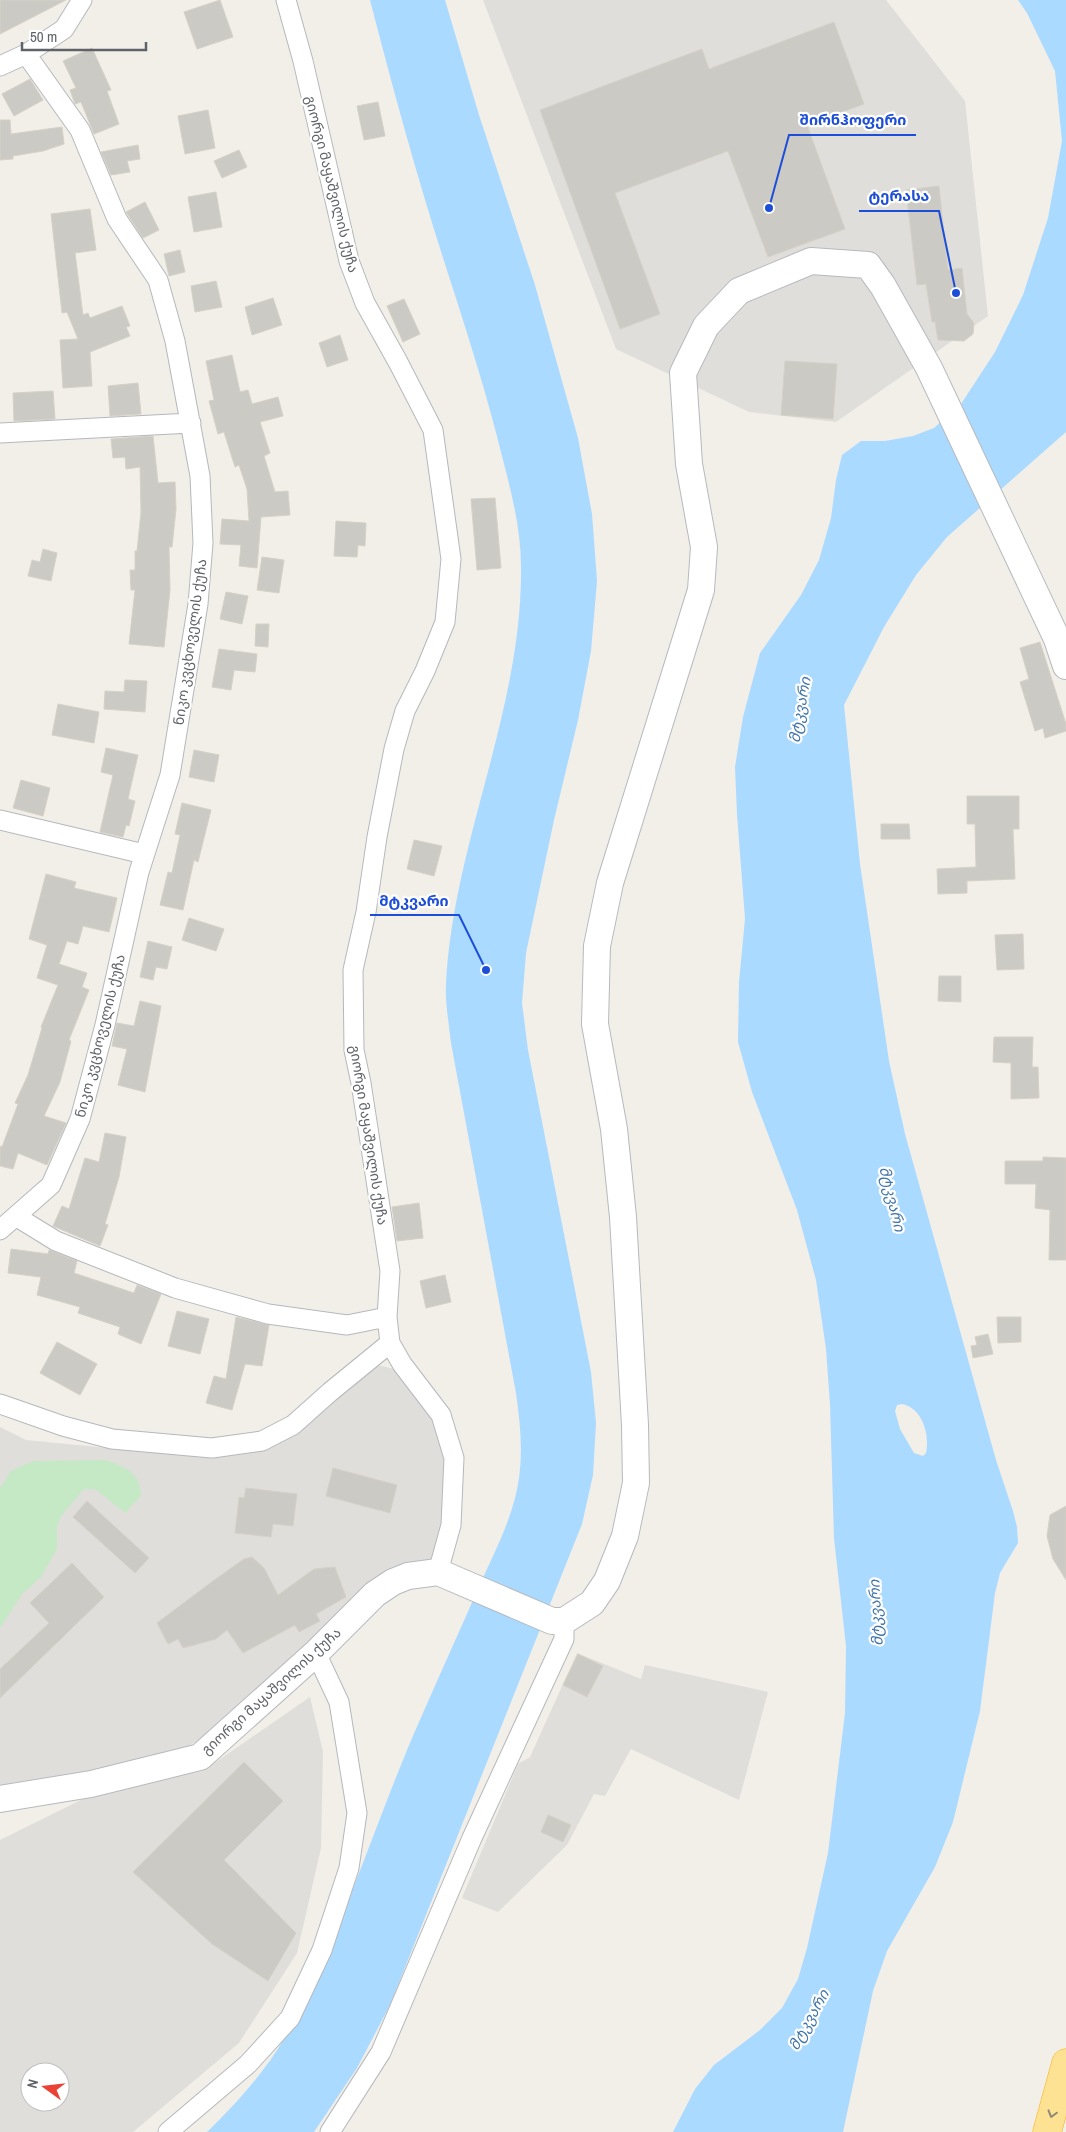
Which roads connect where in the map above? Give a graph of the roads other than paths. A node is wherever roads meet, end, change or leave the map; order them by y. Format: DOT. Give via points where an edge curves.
graph roads {
  1 [pos="82,0"];
  2 [pos="286,0"];
  3 [pos="26,54"];
  4 [pos="0,66"];
  5 [pos="191,422"];
  6 [pos="0,433"];
  7 [pos="1066,666"];
  8 [pos="0,820"];
  9 [pos="144,854"];
  10 [pos="17,1217"];
  11 [pos="0,1230"];
  12 [pos="387,1317"];
  13 [pos="390,1343"];
  14 [pos="0,1404"];
  15 [pos="438,1572"];
  16 [pos="558,1621"];
  17 [pos="316,1653"];
  18 [pos="0,1799"];
  19 [pos="1066,2063"];
  20 [pos="168,2132"];
  21 [pos="330,2132"];
  22 [pos="1047,2132"];
  1 -- 3 [label="street" via="64,30"];
  2 -- 12 [label="street, გიორგი მაყაშვილის ქუჩა" via="348,261 365,303 433,430 451,559 445,622 405,711 394,749 353,970 354,1050 390,1271"];
  3 -- 4 [label="street"];
  3 -- 5 [label="street, ნიკო კვცხოველის ქუჩა" via="80,130 116,219 158,280 175,342"];
  5 -- 6 [label="street"];
  5 -- 9 [label="street, ნიკო კვცხოველის ქუჩა" via="200,476 203,543 198,604 170,775"];
  7 -- 16 [label="street" via="1057,639 929,368 868,265 811,261 739,291 706,326 683,373 689,464 704,547 701,590 610,883 597,946 595,1024 614,1129 623,1217 636,1483 625,1536 607,1581 592,1603"];
  8 -- 9 [label="street"];
  9 -- 10 [label="street, ნიკო კვცხოველის ქუჩა" via="80,1120 51,1185"];
  10 -- 11 [label="street, ნიკო კვცხოველის ქუჩა"];
  10 -- 12 [label="street" via="56,1240 174,1288 258,1311 347,1325"];
  12 -- 13 [label="street, გიორგი მაყაშვილის ქუჩა"];
  13 -- 14 [label="street" via="293,1425 262,1440 212,1448 112,1439"];
  13 -- 15 [label="street, გიორგი მაყაშვილის ქუჩა" via="441,1415 454,1458 451,1524"];
  15 -- 16 [label="street"];
  15 -- 17 [label="street, გიორგი მაყაშვილის ქუჩა" via="408,1576 393,1582 375,1594"];
  16 -- 21 [label="street" via="564,1639 472,1838 381,2052"];
  17 -- 18 [label="street, გიორგი მაყაშვილის ქუჩა" via="200,1757 91,1784"];
  17 -- 20 [label="street" via="339,1702 357,1813 349,1868 322,1950 290,2018 248,2064"];
  19 -- 22 [label="highway, one-way"];
}
